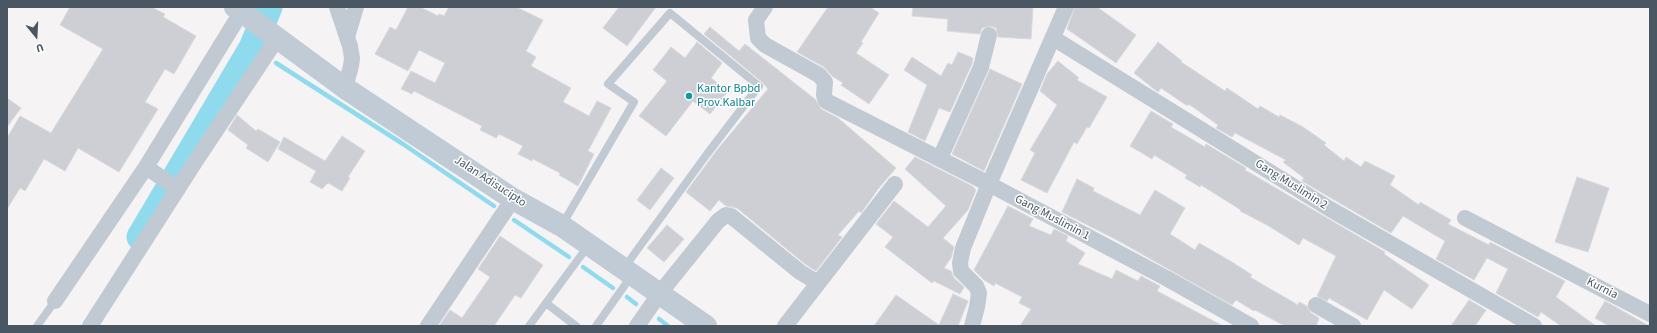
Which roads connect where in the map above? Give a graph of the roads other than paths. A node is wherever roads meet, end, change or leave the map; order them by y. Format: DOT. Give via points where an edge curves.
graph roads {
  1 [pos="336,7"];
  2 [pos="356,7"];
  3 [pos="765,7"];
  4 [pos="1066,7"];
  5 [pos="669,10"];
  6 [pos="252,19"];
  7 [pos="989,35"];
  8 [pos="347,38"];
  9 [pos="1053,38"];
  10 [pos="345,88"];
  11 [pos="940,158"];
  12 [pos="151,170"];
  13 [pos="895,184"];
  14 [pos="989,184"];
  15 [pos="178,189"];
  16 [pos="513,198"];
  17 [pos="1465,218"];
  18 [pos="562,226"];
  19 [pos="588,244"];
  20 [pos="628,271"];
  21 [pos="818,284"];
  22 [pos="660,293"];
  23 [pos="55,301"];
  24 [pos="546,303"];
  25 [pos="1316,305"];
  26 [pos="1650,314"];
  27 [pos="37,326"];
  28 [pos="90,326"];
  29 [pos="428,326"];
  30 [pos="530,326"];
  31 [pos="576,326"];
  32 [pos="596,326"];
  33 [pos="637,326"];
  34 [pos="706,326"];
  35 [pos="785,326"];
  36 [pos="972,326"];
  37 [pos="1251,326"];
  38 [pos="1353,326"];
  39 [pos="1534,326"];
  1 -- 8 [label="street"];
  2 -- 8 [label="street"];
  3 -- 11 [label="street, Gang Muslimin 1" via="756,20 758,38 765,45 820,75 825,82 826,101"];
  4 -- 9 [label="street"];
  5 -- 18 [label="lane" via="608,84 634,102"];
  5 -- 20 [label="lane" via="760,86 707,154"];
  6 -- 10 [label="main road, Jalan Adisucipto"];
  6 -- 12 [label="street"];
  6 -- 15 [label="street"];
  7 -- 11 [label="street" via="981,67"];
  8 -- 10 [label="street" via="352,66"];
  9 -- 14 [label="street"];
  9 -- 39 [label="street, Gang Muslimin 2" via="1330,209"];
  10 -- 16 [label="main road, Jalan Adisucipto"];
  11 -- 14 [label="street, Gang Muslimin 1"];
  12 -- 15 [label="street"];
  12 -- 23 [label="street"];
  13 -- 21 [label="street"];
  14 -- 36 [label="street" via="963,248 960,264 961,271 976,286 979,293"];
  14 -- 37 [label="street, Gang Muslimin 1"];
  15 -- 28 [label="street"];
  16 -- 18 [label="main road, Jalan Adisucipto"];
  16 -- 29 [label="street"];
  17 -- 26 [label="street, Kurnia"];
  18 -- 19 [label="main road, Jalan Adisucipto"];
  19 -- 20 [label="main road, Jalan Adisucipto"];
  19 -- 24 [label="lane"];
  20 -- 22 [label="main road, Jalan Adisucipto"];
  20 -- 32 [label="lane"];
  21 -- 22 [label="street" via="731,216 726,215 718,221"];
  21 -- 35 [label="street"];
  22 -- 33 [label="street"];
  22 -- 34 [label="main road, Jalan Adisucipto"];
  23 -- 27 [label="lane"];
  24 -- 30 [label="lane"];
  24 -- 31 [label="lane"];
  25 -- 38 [label="street"];
}
